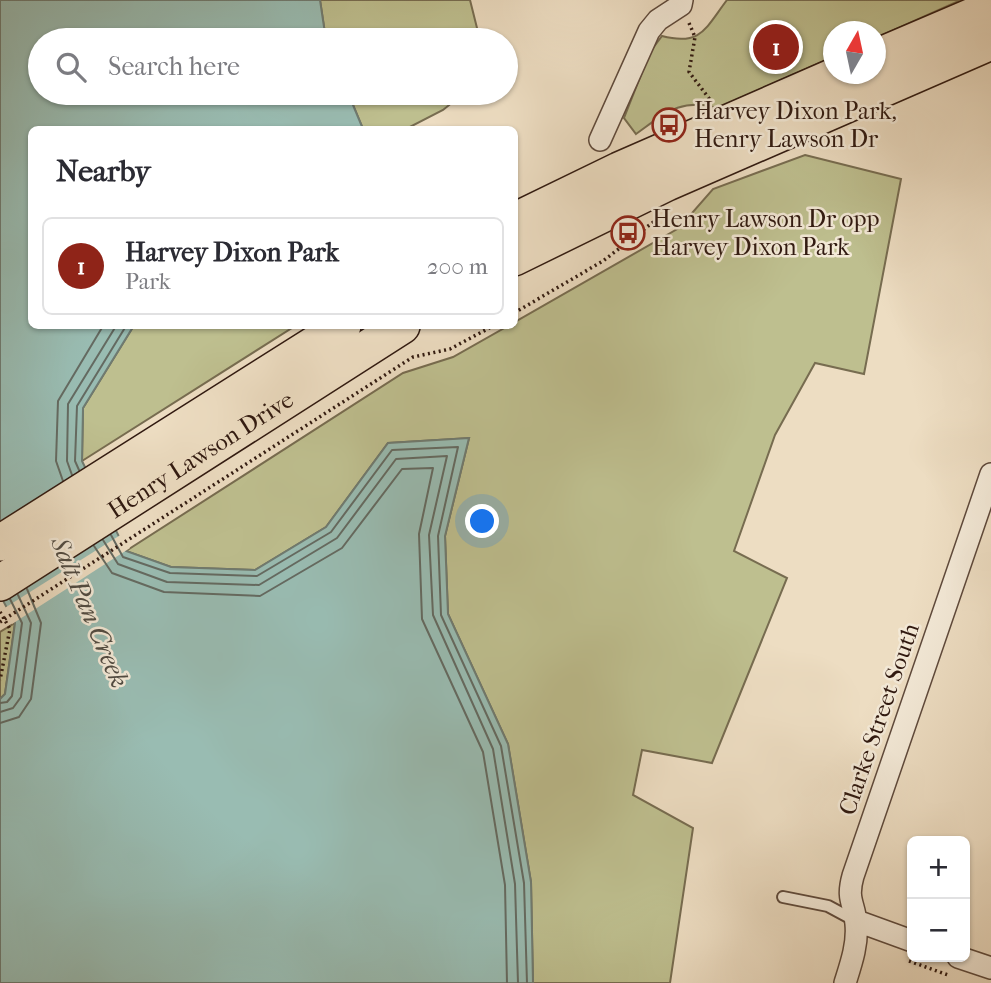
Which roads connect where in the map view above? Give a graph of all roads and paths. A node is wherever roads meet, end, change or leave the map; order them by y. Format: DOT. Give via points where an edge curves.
graph roads {
  1 [pos="682,3"];
  2 [pos="991,8"];
  3 [pos="991,42"];
  4 [pos="886,53"];
  5 [pos="823,81"];
  6 [pos="729,123"];
  7 [pos="600,139"];
  8 [pos="518,219"];
  9 [pos="518,256"];
  10 [pos="338,329"];
  11 [pos="488,329"];
  12 [pos="393,344"];
  13 [pos="991,474"];
  14 [pos="0,543"];
  15 [pos="0,583"];
  16 [pos="0,612"];
  17 [pos="0,622"];
  18 [pos="0,680"];
  19 [pos="783,897"];
  20 [pos="857,921"];
  21 [pos="907,939"];
  22 [pos="899,958"];
  23 [pos="970,961"];
  24 [pos="991,968"];
  25 [pos="958,979"];
  26 [pos="845,983"];
  1 -- 6 [label="path" via="695,37 689,72"];
  1 -- 7 [label="street" via="649,31"];
  2 -- 4 [label="main road"];
  3 -- 9 [label="main road" via="593,217"];
  5 -- 6 [label="main road"];
  6 -- 8 [label="main road"];
  10 -- 14 [label="main road, Henry Lawson Drive"];
  11 -- 12 [label="path" via="457,346 421,355"];
  12 -- 15 [label="main road, Henry Lawson Drive"];
  12 -- 17 [label="path"];
  13 -- 20 [label="street, Clarke Street South" via="853,876 849,901"];
  16 -- 18 [label="path" via="10,629"];
  19 -- 20 [label="lane" via="828,906"];
  20 -- 21 [label="street"];
  20 -- 26 [label="street, Clarke Street South"];
  22 -- 25 [label="path"];
  23 -- 24 [label="street"];
}
